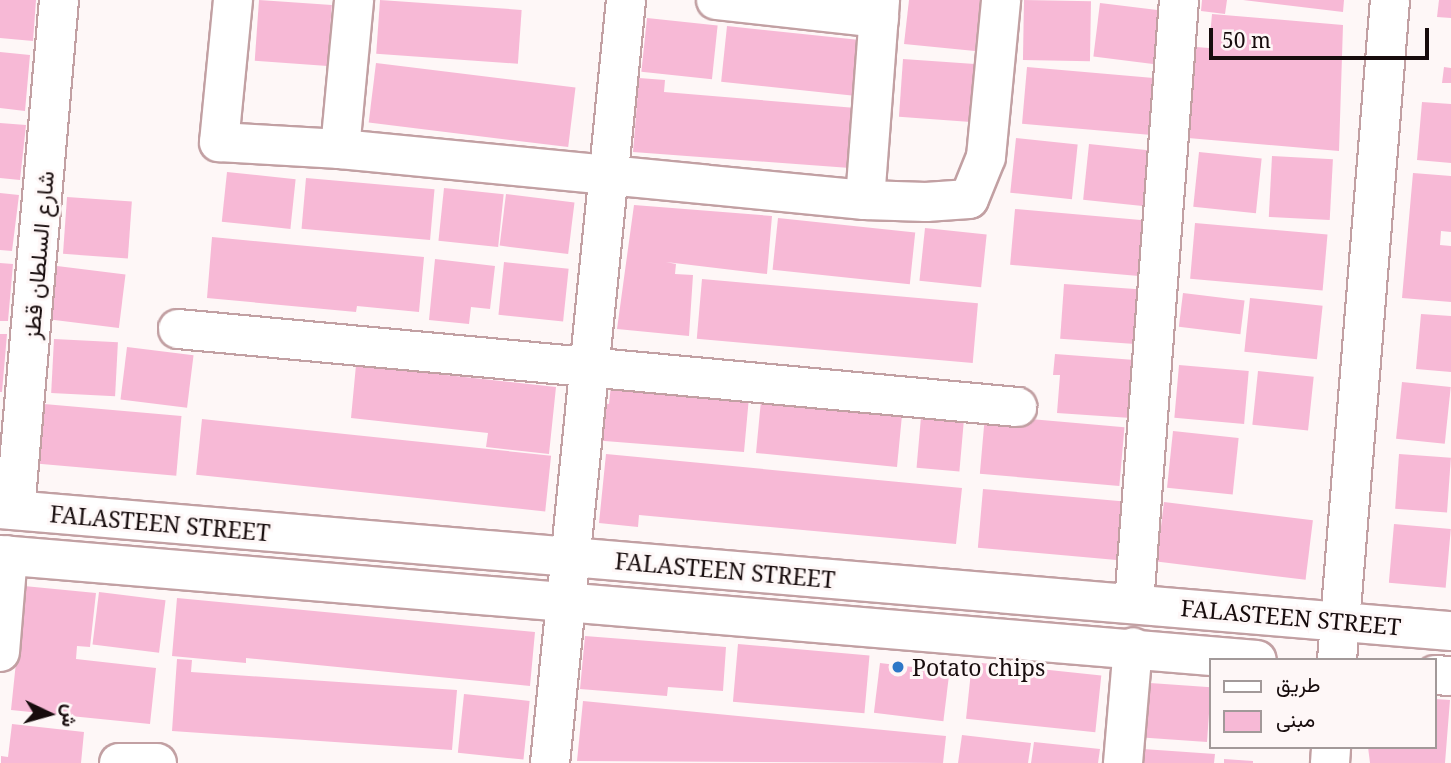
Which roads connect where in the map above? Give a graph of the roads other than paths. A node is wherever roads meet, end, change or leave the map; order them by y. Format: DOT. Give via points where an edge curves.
graph roads {
  1 [pos="60,0"];
  2 [pos="233,0"];
  3 [pos="354,0"];
  4 [pos="626,0"];
  5 [pos="716,0"];
  6 [pos="1001,0"];
  7 [pos="1179,0"];
  8 [pos="1390,0"];
  9 [pos="879,9"];
  10 [pos="340,149"];
  11 [pos="607,175"];
  12 [pos="865,200"];
  13 [pos="178,329"];
  14 [pos="587,368"];
  15 [pos="1017,407"];
  16 [pos="8,510"];
  17 [pos="4,555"];
  18 [pos="570,557"];
  19 [pos="566,603"];
  20 [pos="1134,604"];
  21 [pos="1340,622"];
  22 [pos="1451,631"];
  23 [pos="1133,647"];
  24 [pos="0,652"];
  25 [pos="1238,658"];
  26 [pos="1337,658"];
  27 [pos="119,763"];
  28 [pos="158,763"];
  29 [pos="550,763"];
  30 [pos="1123,763"];
  1 -- 16 [label="street, شارع السلطان قطز"];
  2 -- 10 [label="street" via="219,142"];
  3 -- 10 [label="street"];
  4 -- 11 [label="street"];
  5 -- 9 [label="street"];
  6 -- 12 [label="street" via="986,157 969,198"];
  7 -- 20 [label="street"];
  8 -- 21 [label="street"];
  9 -- 12 [label="street"];
  10 -- 11 [label="street"];
  11 -- 12 [label="street"];
  11 -- 14 [label="street"];
  13 -- 14 [label="street"];
  14 -- 15 [label="street"];
  14 -- 18 [label="street"];
  16 -- 18 [label="street, FALASTEEN STREET"];
  17 -- 19 [label="street, FALASTEEN STREET"];
  17 -- 24 [label="street"];
  18 -- 19 [label="street"];
  18 -- 20 [label="street, FALASTEEN STREET"];
  19 -- 23 [label="street, FALASTEEN STREET"];
  19 -- 29 [label="street"];
  20 -- 21 [label="street, FALASTEEN STREET"];
  21 -- 22 [label="street, FALASTEEN STREET"];
  21 -- 26 [label="street"];
  23 -- 25 [label="street, FALASTEEN STREET"];
  23 -- 30 [label="street"];
  27 -- 28 [label="street"];
}
